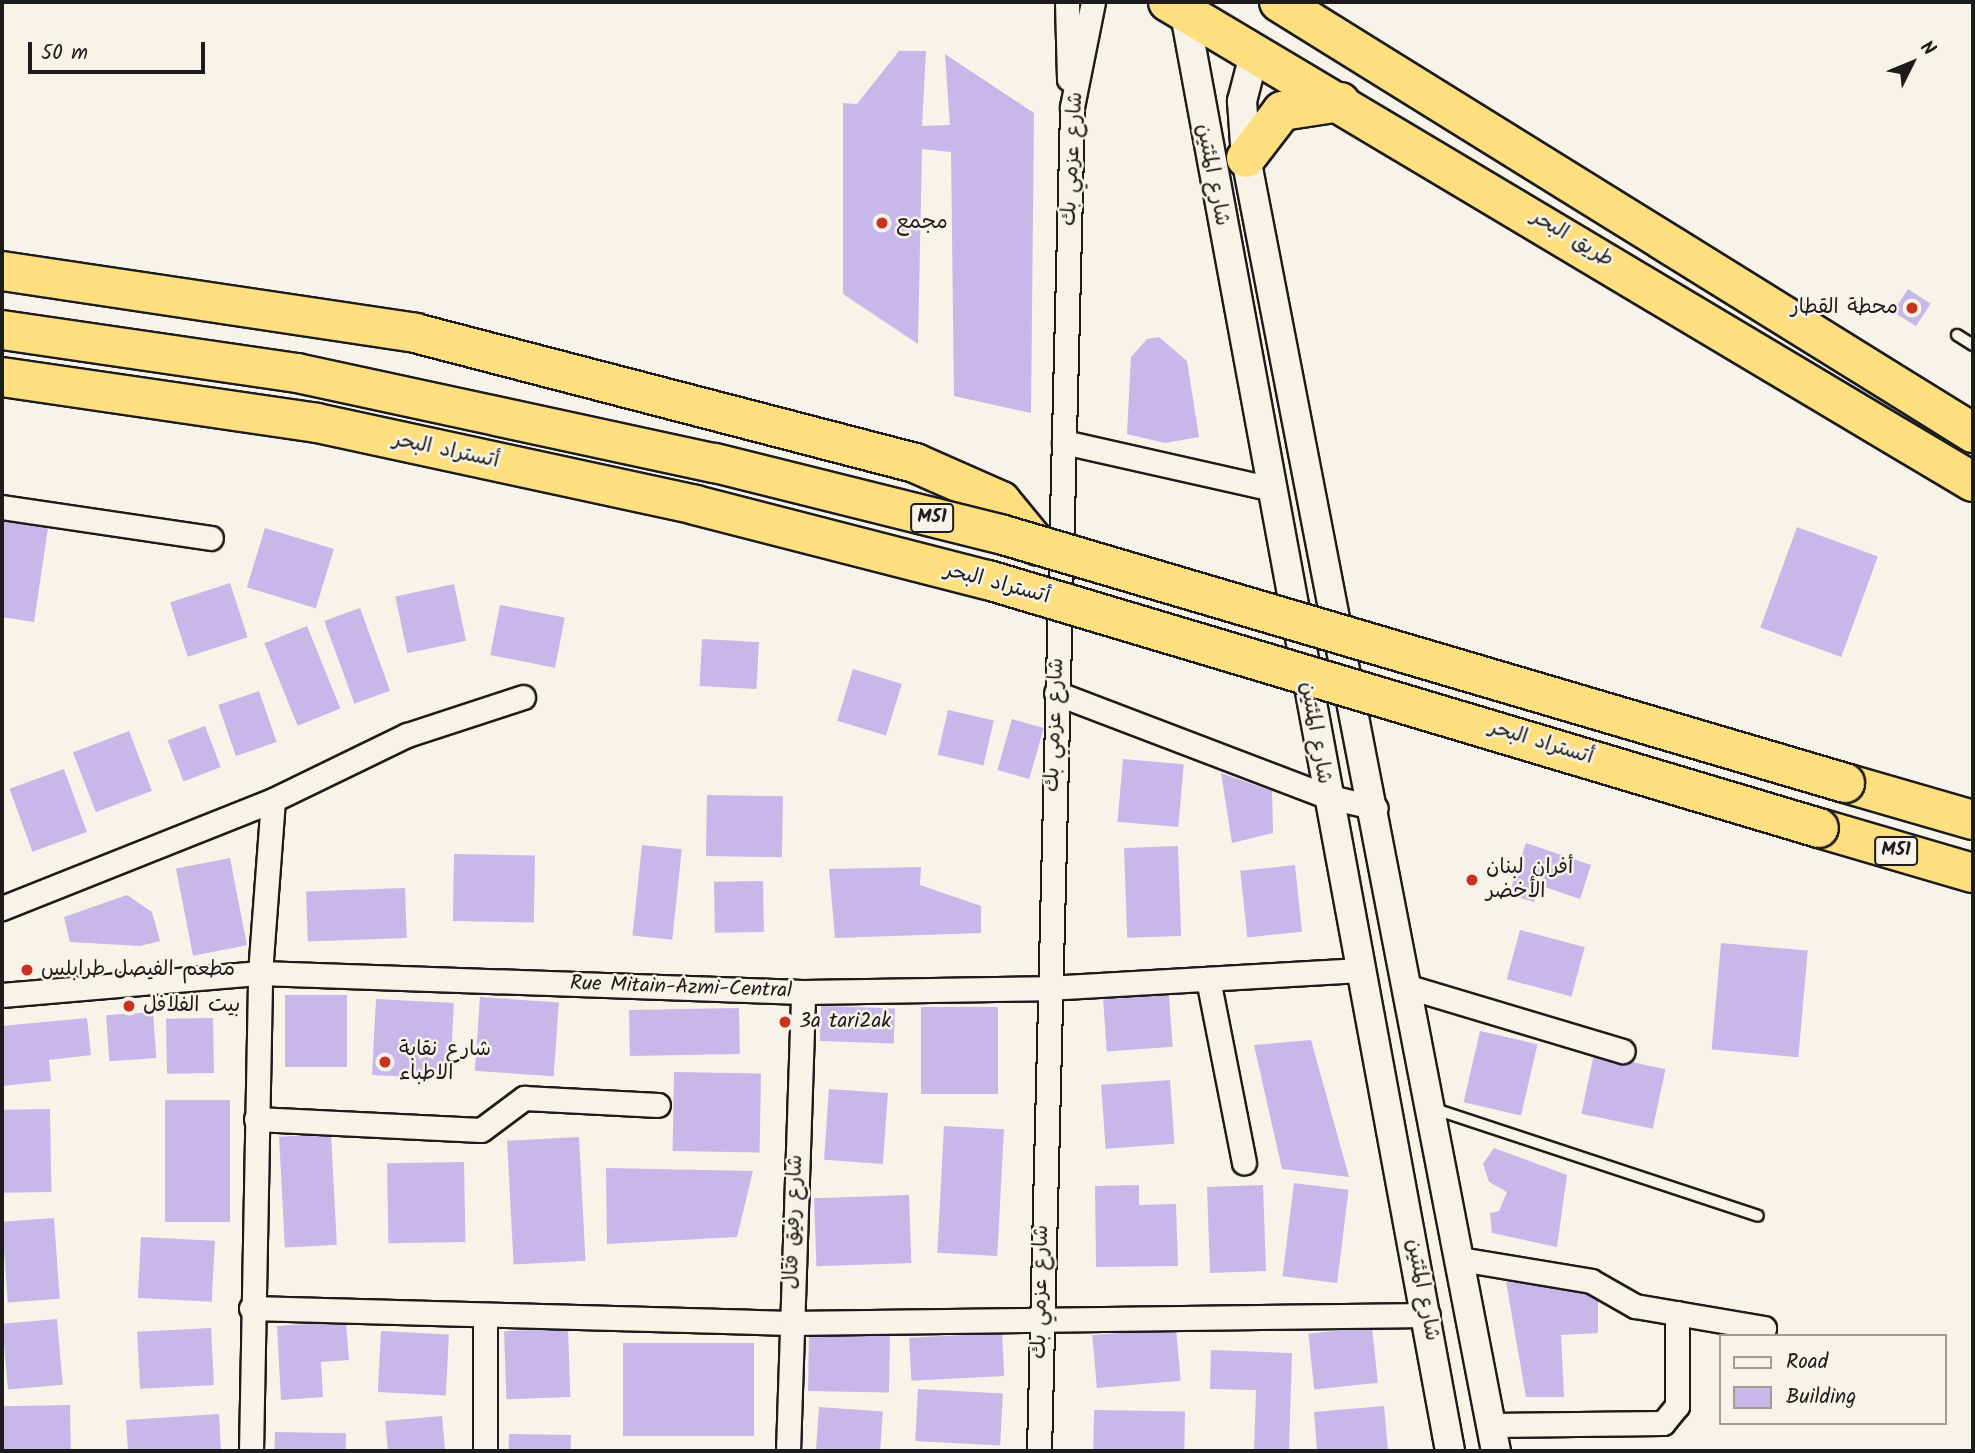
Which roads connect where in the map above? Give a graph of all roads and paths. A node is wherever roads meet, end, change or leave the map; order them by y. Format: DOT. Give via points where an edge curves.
graph roads {
  1 [pos="1067,2"];
  2 [pos="1093,2"];
  3 [pos="1277,2"];
  4 [pos="1176,8"];
  5 [pos="1254,54"];
  6 [pos="1340,102"];
  7 [pos="1072,107"];
  8 [pos="1246,158"];
  9 [pos="2,271"];
  10 [pos="1779,312"];
  11 [pos="2,330"];
  12 [pos="1957,335"];
  13 [pos="1973,345"];
  14 [pos="1756,348"];
  15 [pos="2,377"];
  16 [pos="1973,433"];
  17 [pos="1064,442"];
  18 [pos="1973,482"];
  19 [pos="1272,489"];
  20 [pos="2,507"];
  21 [pos="211,538"];
  22 [pos="1038,546"];
  23 [pos="1056,693"];
  24 [pos="523,697"];
  25 [pos="1326,796"];
  26 [pos="273,800"];
  27 [pos="1376,808"];
  28 [pos="1973,820"];
  29 [pos="1973,873"];
  30 [pos="2,908"];
  31 [pos="1360,970"];
  32 [pos="260,973"];
  33 [pos="1208,979"];
  34 [pos="1409,987"];
  35 [pos="1046,988"];
  36 [pos="803,992"];
  37 [pos="2,995"];
  38 [pos="1623,1051"];
  39 [pos="658,1105"];
  40 [pos="1432,1108"];
  41 [pos="256,1118"];
  42 [pos="1244,1162"];
  43 [pos="1758,1216"];
  44 [pos="1460,1259"];
  45 [pos="251,1308"];
  46 [pos="1677,1313"];
  47 [pos="485,1315"];
  48 [pos="1428,1315"];
  49 [pos="1040,1320"];
  50 [pos="790,1323"];
  51 [pos="1764,1328"];
  52 [pos="1494,1438"];
  53 [pos="251,1451"];
  54 [pos="485,1451"];
  55 [pos="789,1451"];
  56 [pos="1039,1451"];
  57 [pos="1450,1451"];
  1 -- 7 [label="street"];
  2 -- 7 [label="street, شارع عزمي بك"];
  3 -- 5 [label="highway"];
  3 -- 10 [label="highway"];
  4 -- 5 [label="highway, طريق البحر"];
  4 -- 19 [label="street, شارع المئتين"];
  5 -- 6 [label="highway, طريق البحر"];
  5 -- 8 [label="street, شارع المئتين" via="1242,101"];
  6 -- 8 [label="highway" via="1282,111"];
  6 -- 14 [label="highway, طريق البحر"];
  7 -- 17 [label="street, شارع عزمي بك"];
  8 -- 27 [label="street, شارع المئتين"];
  9 -- 22 [label="highway" via="415,333 915,463 1001,501"];
  10 -- 14 [label="highway"];
  10 -- 16 [label="highway"];
  11 -- 22 [label="highway, M51, bridge" via="297,373 514,416"];
  12 -- 13 [label="lane"];
  14 -- 18 [label="highway, طريق البحر"];
  15 -- 29 [label="highway, أتستراد البحر / M51, bridge" via="317,423 695,505 988,580"];
  17 -- 19 [label="street"];
  17 -- 23 [label="street, شارع عزمي بك"];
  19 -- 25 [label="street, شارع المئتين"];
  20 -- 21 [label="street"];
  22 -- 28 [label="highway, M51, bridge"];
  23 -- 25 [label="street"];
  23 -- 35 [label="street, شارع عزمي بك"];
  24 -- 26 [label="street" via="408,735"];
  25 -- 27 [label="street"];
  25 -- 31 [label="street, شارع المئتين"];
  26 -- 30 [label="street"];
  26 -- 32 [label="street"];
  27 -- 34 [label="street, شارع المئتين"];
  31 -- 33 [label="street, Rue Mitain-Azmi-Central"];
  31 -- 48 [label="street, شارع المئتين"];
  32 -- 36 [label="street, Rue Mitain-Azmi-Central"];
  32 -- 37 [label="street, Rue Mitain-Azmi-Central"];
  32 -- 41 [label="street"];
  33 -- 35 [label="street, Rue Mitain-Azmi-Central"];
  33 -- 42 [label="street"];
  34 -- 38 [label="street"];
  34 -- 40 [label="street, شارع المئتين"];
  35 -- 36 [label="street, Rue Mitain-Azmi-Central"];
  35 -- 49 [label="street, شارع عزمي بك"];
  36 -- 50 [label="street, شارع رفيق فتال"];
  39 -- 41 [label="street" via="524,1098 481,1130"];
  40 -- 43 [label="lane"];
  40 -- 44 [label="street, شارع المئتين"];
  41 -- 45 [label="street"];
  44 -- 46 [label="street" via="1591,1281 1635,1306"];
  44 -- 52 [label="street, شارع المئتين"];
  45 -- 47 [label="street"];
  45 -- 53 [label="street"];
  46 -- 51 [label="street"];
  46 -- 52 [label="street" via="1677,1406 1663,1423"];
  47 -- 50 [label="street"];
  47 -- 54 [label="street"];
  48 -- 49 [label="street"];
  48 -- 57 [label="street, شارع المئتين"];
  49 -- 50 [label="street"];
  49 -- 56 [label="street, شارع عزمي بك"];
  50 -- 55 [label="street, شارع رفيق فتال"];
}
